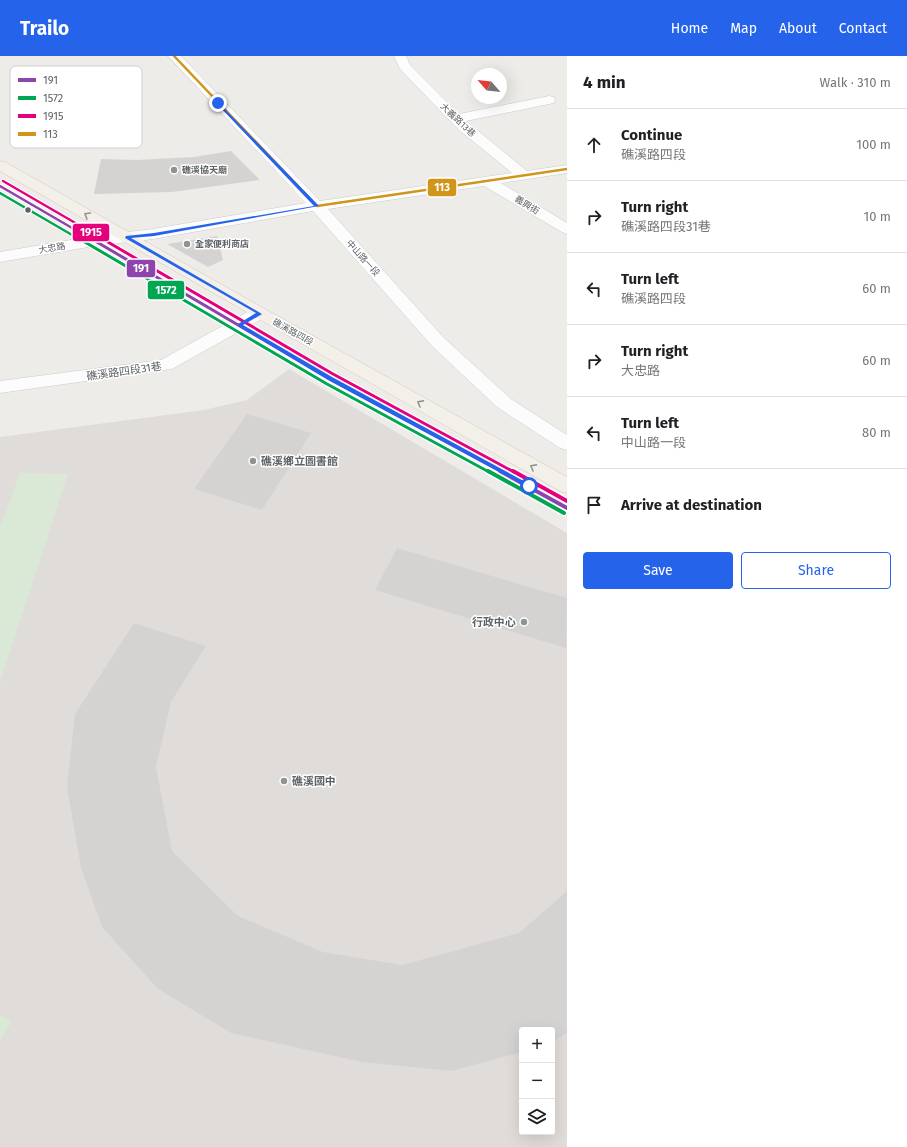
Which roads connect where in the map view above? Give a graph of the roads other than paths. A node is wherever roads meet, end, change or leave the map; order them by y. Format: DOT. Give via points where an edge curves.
graph roads {
  1 [pos="174,56"];
  2 [pos="400,56"];
  3 [pos="549,100"];
  4 [pos="456,119"];
  5 [pos="0,165"];
  6 [pos="567,169"];
  7 [pos="525,176"];
  8 [pos="487,181"];
  9 [pos="0,186"];
  10 [pos="317,206"];
  11 [pos="567,229"];
  12 [pos="126,237"];
  13 [pos="94,241"];
  14 [pos="0,257"];
  15 [pos="259,314"];
  16 [pos="239,325"];
  17 [pos="0,387"];
  18 [pos="567,444"];
  19 [pos="567,486"];
  20 [pos="567,508"];
  1 -- 10 [label="street, 中山路一段"];
  2 -- 4 [label="street, 大義路13巷" via="404,66"];
  3 -- 4 [label="street"];
  4 -- 7 [label="street, 大義路13巷"];
  12 -- 5 [label="main road, 礁溪路四段, one-way"];
  6 -- 7 [label="street, 大忠路"];
  7 -- 8 [label="street, 大忠路"];
  8 -- 10 [label="street, 大忠路"];
  8 -- 11 [label="street, 義興街"];
  9 -- 13 [label="main road, 礁溪路四段"];
  10 -- 12 [label="street, 大忠路"];
  10 -- 18 [label="street, 中山路一段" via="438,342 504,403"];
  12 -- 13 [label="street, 大忠路"];
  12 -- 15 [label="main road, 礁溪路四段"];
  13 -- 14 [label="street, 大忠路"];
  13 -- 16 [label="main road, 礁溪路四段"];
  15 -- 16 [label="street, 礁溪路四段31巷"];
  19 -- 15 [label="main road, 礁溪路四段, one-way"];
  16 -- 17 [label="street, 礁溪路四段31巷" via="166,365"];
  16 -- 20 [label="main road, 礁溪路四段"];
}
